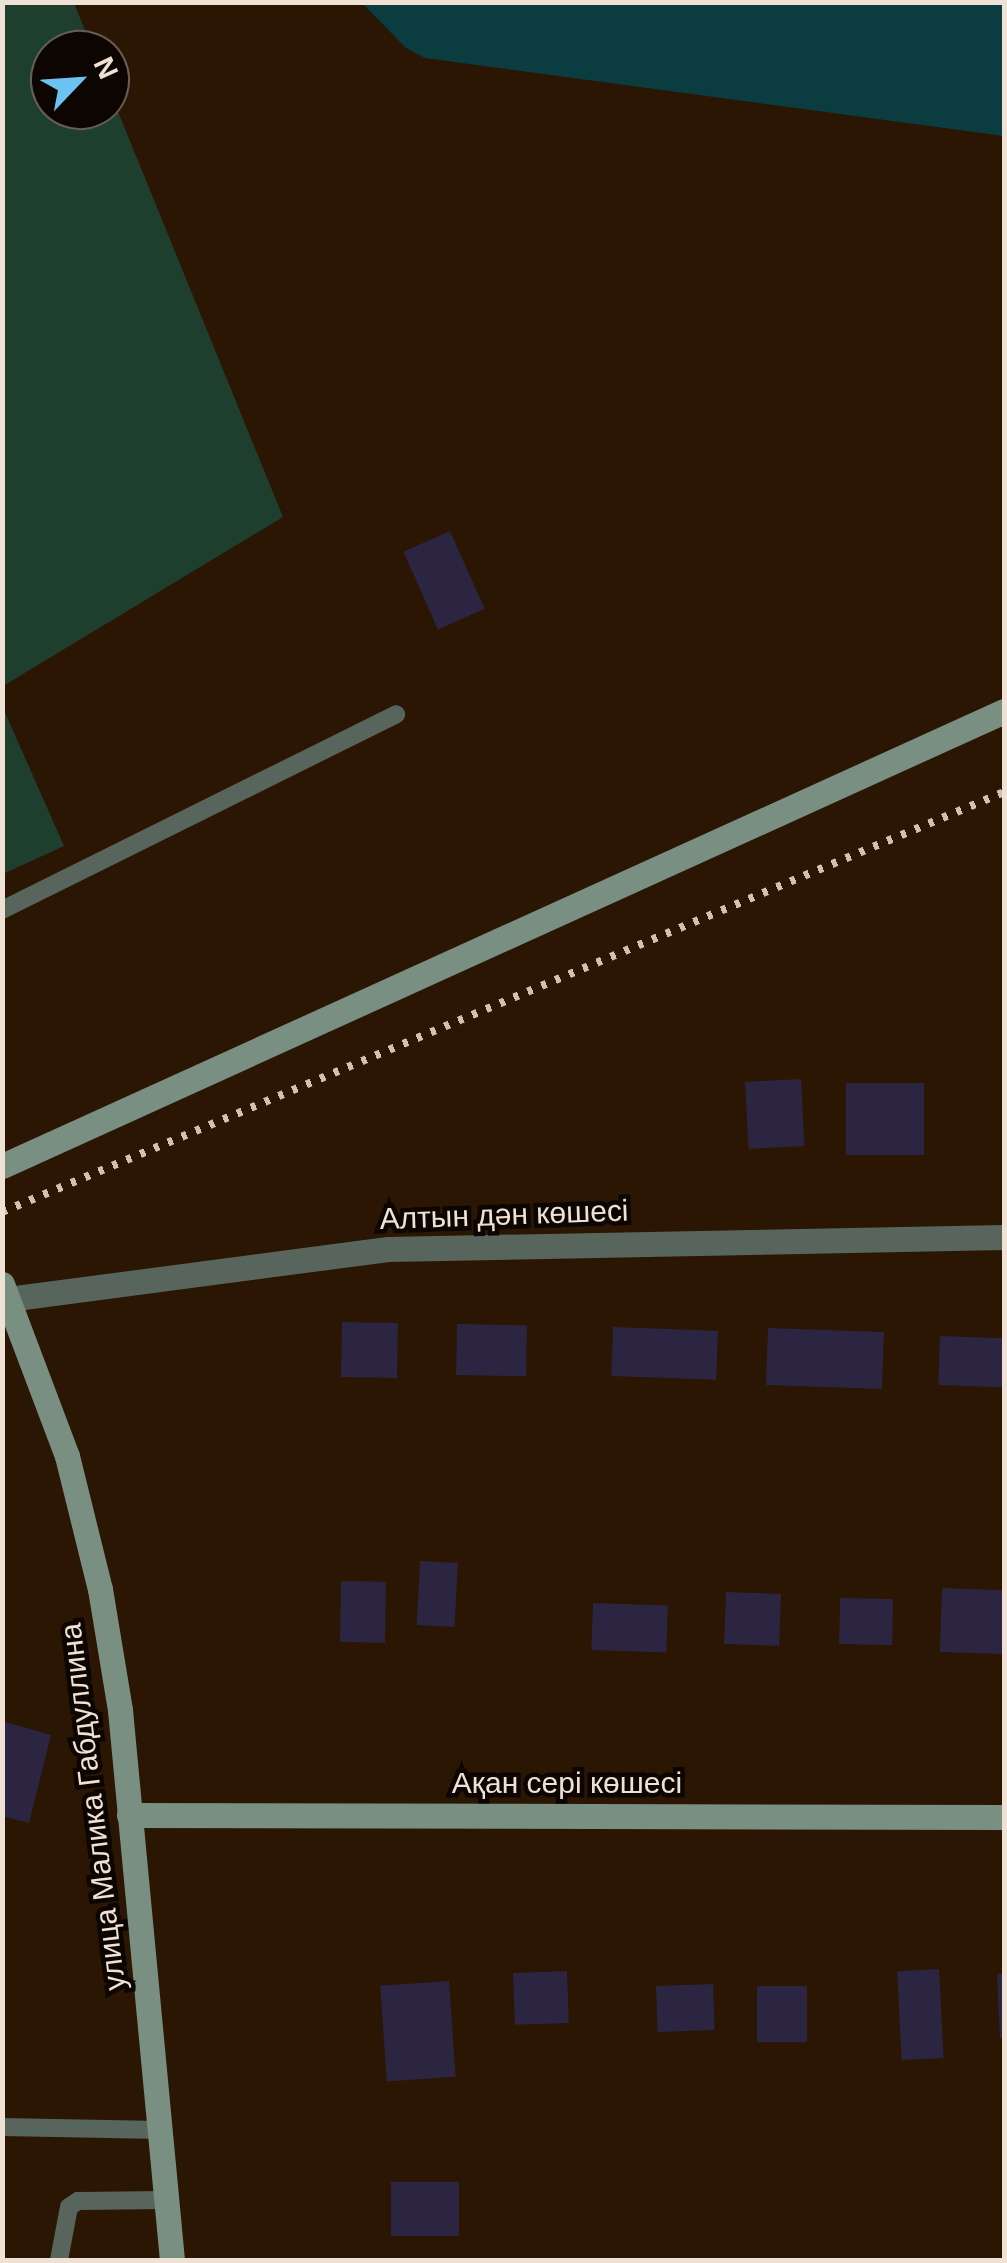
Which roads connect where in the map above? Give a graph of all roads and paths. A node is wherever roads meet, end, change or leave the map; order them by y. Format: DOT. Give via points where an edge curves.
graph roads {
  1 [pos="1004,711"];
  2 [pos="396,714"];
  3 [pos="2,910"];
  4 [pos="2,1166"];
  5 [pos="1004,1237"];
  6 [pos="6,1292"];
  7 [pos="130,1815"];
  8 [pos="1004,1817"];
  9 [pos="2,2127"];
  10 [pos="160,2130"];
  11 [pos="166,2200"];
  12 [pos="60,2260"];
  13 [pos="172,2260"];
  1 -- 4 [label="main road"];
  2 -- 3 [label="lane"];
  5 -- 6 [label="street, Алтын дән көшесі" via="388,1248"];
  6 -- 7 [label="main road, улица Малика Габдуллина" via="67,1456 100,1590"];
  7 -- 8 [label="main road, Ақан сері көшесі"];
  7 -- 10 [label="main road, улица Малика Габдуллина"];
  9 -- 10 [label="lane"];
  10 -- 11 [label="main road, улица Малика Габдуллина"];
  11 -- 12 [label="lane" via="78,2200 70,2207"];
  11 -- 13 [label="main road, улица Малика Габдуллина"];
}
